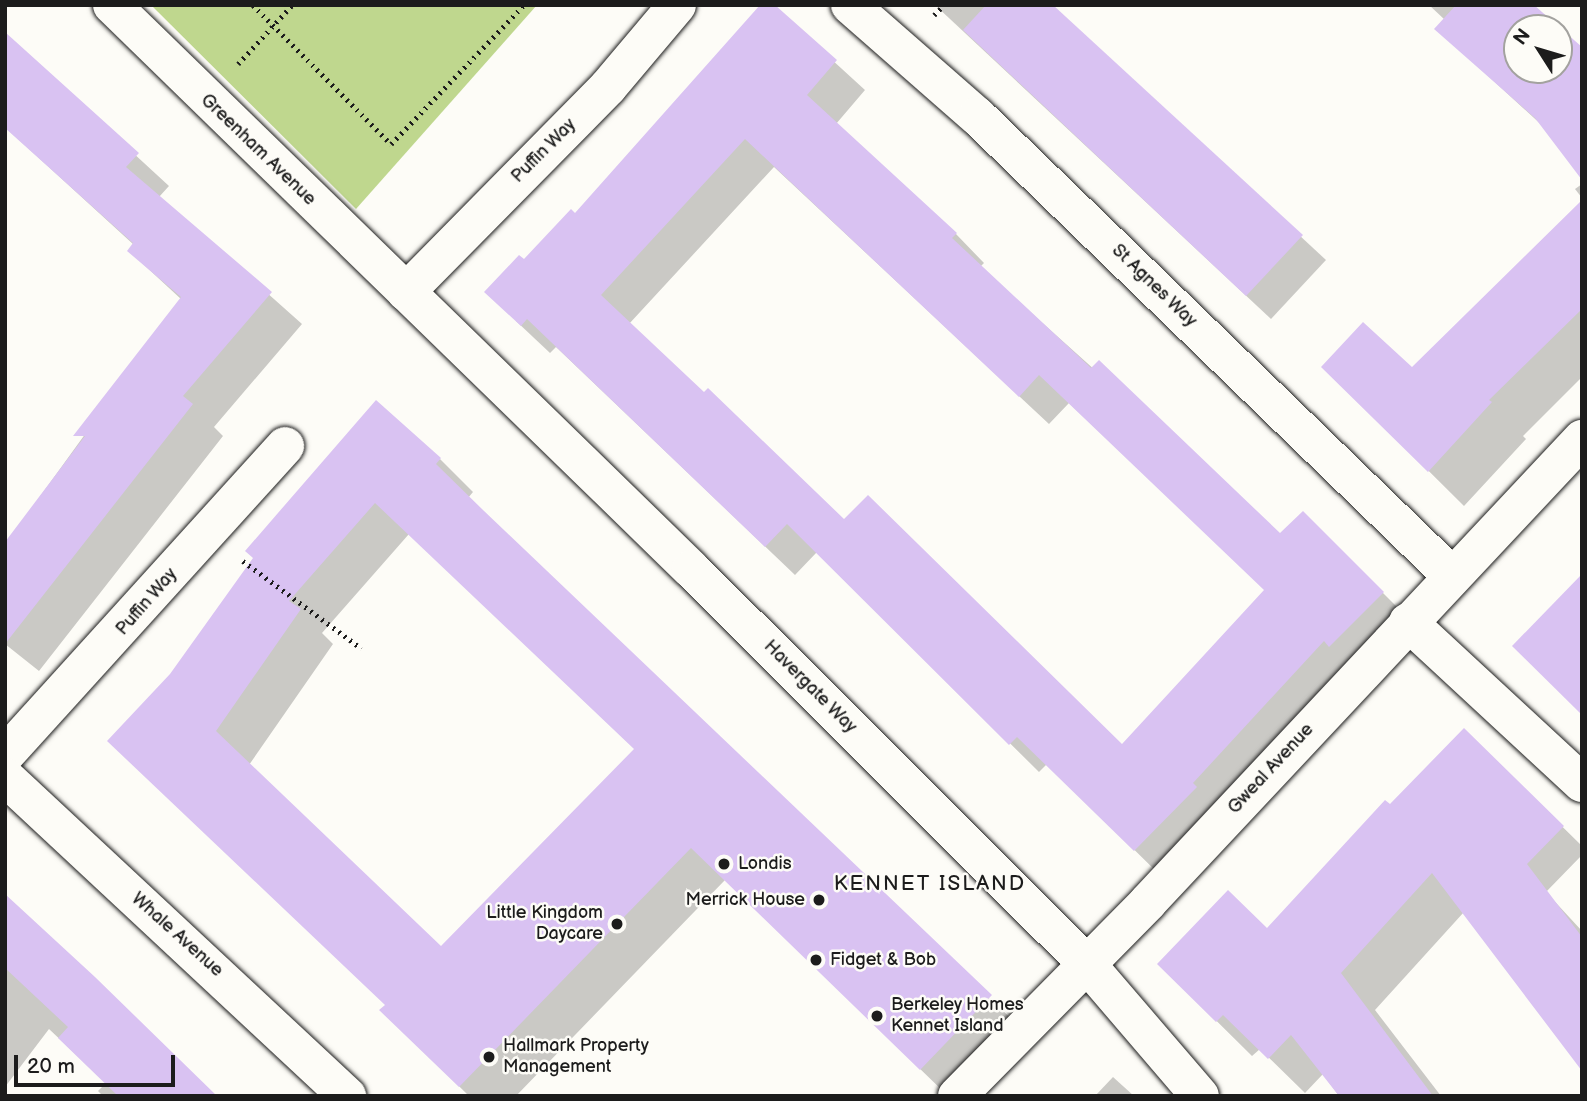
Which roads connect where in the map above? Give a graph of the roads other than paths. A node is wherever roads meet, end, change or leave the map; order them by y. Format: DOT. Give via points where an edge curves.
graph roads {
  1 [pos="112,5"];
  2 [pos="677,5"];
  3 [pos="850,5"];
  4 [pos="406,292"];
  5 [pos="1582,439"];
  6 [pos="285,446"];
  7 [pos="1450,574"];
  8 [pos="1408,622"];
  9 [pos="5,755"];
  10 [pos="5,776"];
  11 [pos="1582,783"];
  12 [pos="1086,963"];
  13 [pos="347,1096"];
  14 [pos="957,1096"];
  15 [pos="1200,1096"];
  1 -- 4 [label="street, Greenham Avenue"];
  2 -- 4 [label="street, Puffin Way" via="608,88"];
  3 -- 7 [label="street, St Agnes Way" via="977,116"];
  4 -- 12 [label="street, Havergate Way"];
  5 -- 7 [label="street, Gweal Avenue"];
  6 -- 9 [label="street, Puffin Way"];
  7 -- 8 [label="street, Gweal Avenue"];
  8 -- 11 [label="street"];
  8 -- 12 [label="street, Gweal Avenue"];
  10 -- 13 [label="street, Whale Avenue"];
  12 -- 14 [label="street, Gweal Avenue"];
  12 -- 15 [label="street, Havergate Way"];
}
